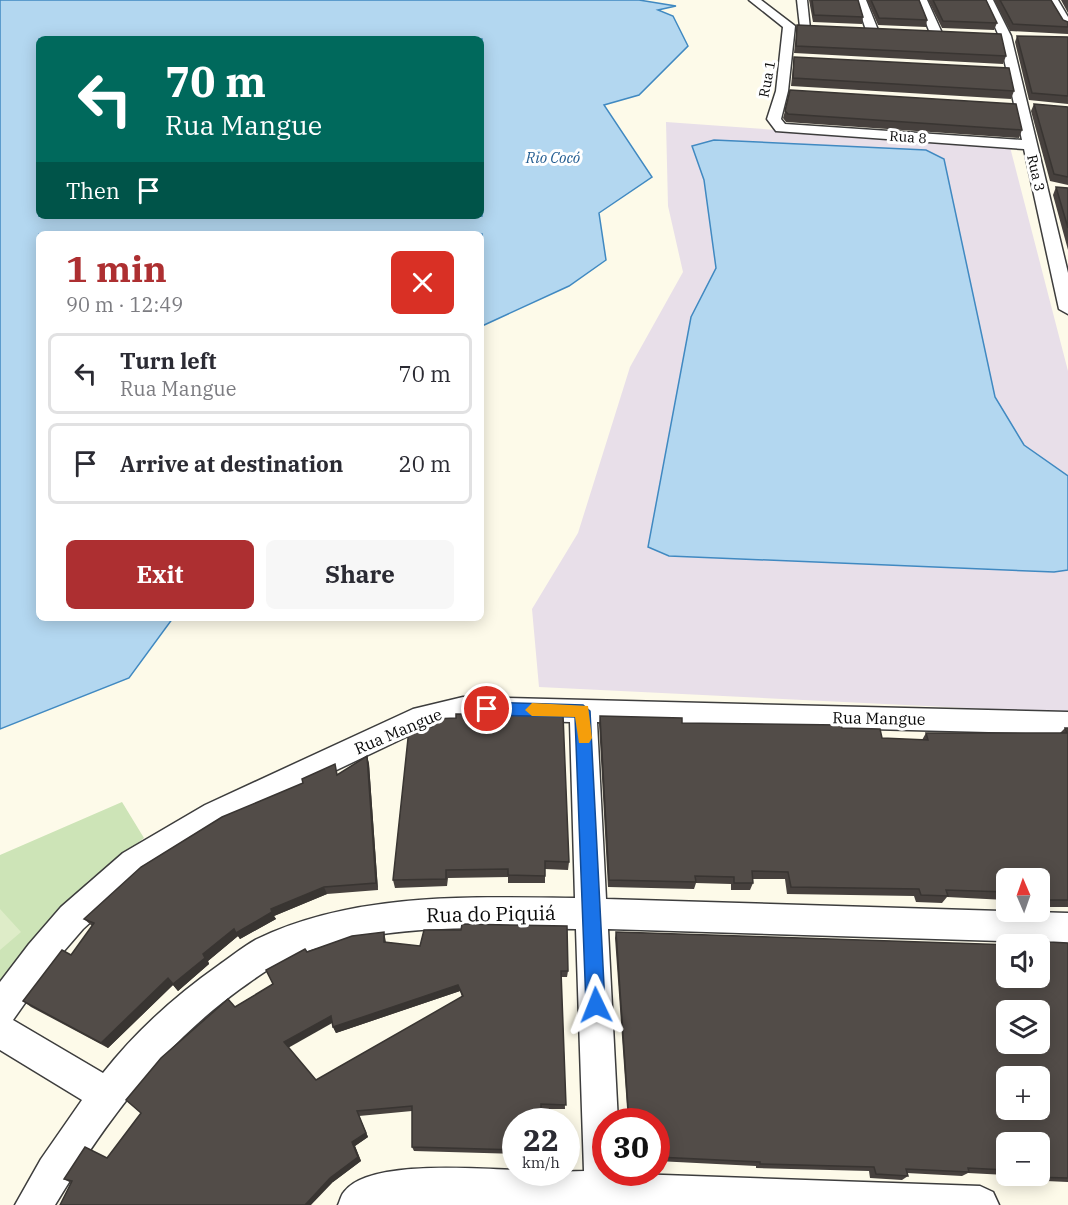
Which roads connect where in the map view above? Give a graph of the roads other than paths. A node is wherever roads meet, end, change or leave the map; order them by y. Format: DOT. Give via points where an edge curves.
graph roads {
  1 [pos="754,0"];
  2 [pos="802,0"];
  3 [pos="861,0"];
  4 [pos="922,0"];
  5 [pos="988,0"];
  6 [pos="1042,0"];
  7 [pos="1053,0"];
  8 [pos="1068,1"];
  9 [pos="789,26"];
  10 [pos="1068,26"];
  11 [pos="872,30"];
  12 [pos="936,33"];
  13 [pos="1014,104"];
  14 [pos="1039,106"];
  15 [pos="787,130"];
  16 [pos="1029,145"];
  17 [pos="1039,188"];
  18 [pos="1058,189"];
  19 [pos="1066,300"];
  20 [pos="583,711"];
  21 [pos="1068,723"];
  22 [pos="592,912"];
  23 [pos="1068,928"];
  24 [pos="0,1010"];
  25 [pos="0,1030"];
  26 [pos="106,1095"];
  27 [pos="603,1190"];
  28 [pos="34,1205"];
  29 [pos="357,1205"];
  30 [pos="980,1205"];
  1 -- 9 [label="street"];
  2 -- 9 [label="street" via="812,27"];
  3 -- 11 [label="street"];
  4 -- 12 [label="street"];
  5 -- 13 [label="street, Rua 3" via="1004,36"];
  6 -- 7 [label="street"];
  7 -- 8 [label="street"];
  7 -- 10 [label="street"];
  9 -- 15 [label="street, Rua 1" via="793,58 788,91 774,119 777,126"];
  13 -- 14 [label="street"];
  13 -- 16 [label="street, Rua 3"];
  15 -- 16 [label="street, Rua 8"];
  16 -- 17 [label="street, Rua 3"];
  17 -- 18 [label="street"];
  17 -- 19 [label="street, Rua 3"];
  20 -- 21 [label="street, Rua Mangue"];
  20 -- 22 [label="street"];
  20 -- 24 [label="street, Rua Mangue" via="443,711 422,717 215,814 142,857 106,885 40,955"];
  22 -- 23 [label="street, Rua do Piquiá"];
  22 -- 26 [label="street, Rua do Piquiá" via="462,913 374,919 320,930 270,950 218,984 169,1024"];
  22 -- 27 [label="street"];
  25 -- 26 [label="street"];
  26 -- 28 [label="street, Rua do Piquiá"];
  27 -- 29 [label="street" via="408,1187 386,1190"];
  27 -- 30 [label="street"];
}
